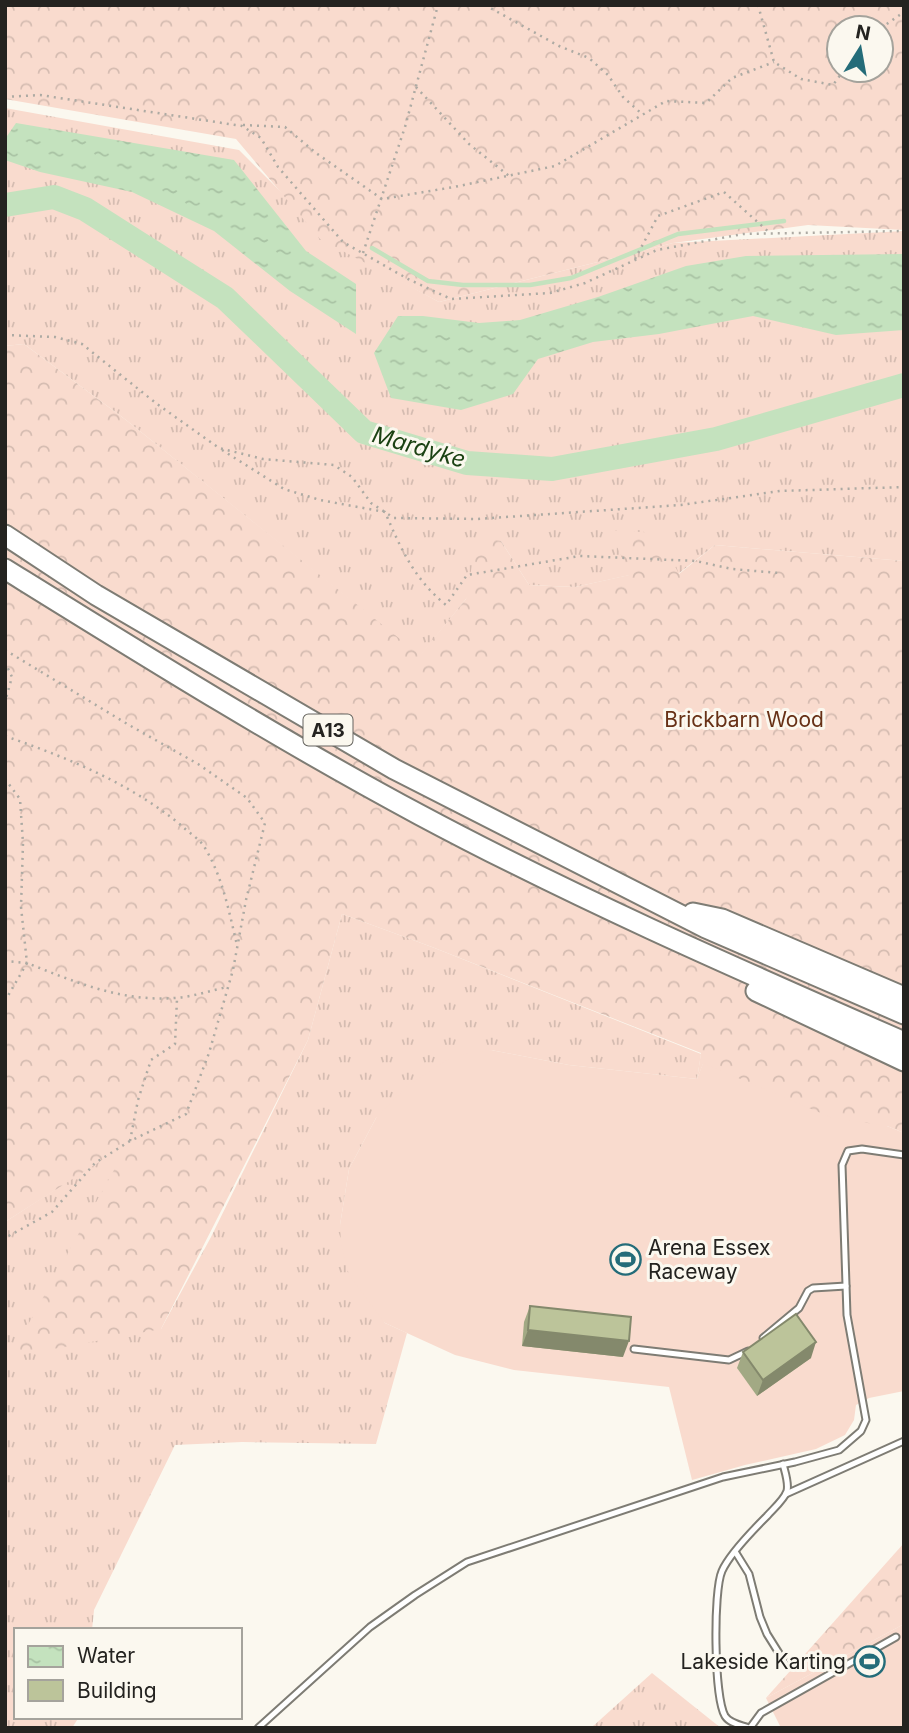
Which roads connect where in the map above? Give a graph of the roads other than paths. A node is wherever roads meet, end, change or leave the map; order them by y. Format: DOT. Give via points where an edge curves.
graph roads {
  1 [pos="5,535"];
  2 [pos="5,569"];
  3 [pos="662,905"];
  4 [pos="638,925"];
  5 [pos="904,997"];
  6 [pos="904,1014"];
  7 [pos="904,1042"];
  8 [pos="904,1061"];
  9 [pos="904,1157"];
  10 [pos="845,1286"];
  11 [pos="634,1349"];
  12 [pos="904,1441"];
  13 [pos="783,1464"];
  14 [pos="786,1494"];
  15 [pos="736,1553"];
  16 [pos="896,1637"];
  17 [pos="787,1666"];
  18 [pos="258,1728"];
  19 [pos="750,1728"];
  1 -- 3 [label="highway, A13" via="96,595 394,769"];
  2 -- 4 [label="highway, A13" via="205,694 420,815"];
  3 -- 5 [label="highway, A13" via="722,919"];
  3 -- 6 [label="highway, A13"];
  4 -- 7 [label="highway, A13"];
  4 -- 8 [label="highway, A13" via="702,964"];
  9 -- 10 [label="lane" via="862,1149 848,1152 842,1165"];
  10 -- 11 [label="lane" via="808,1291 799,1308 745,1354 729,1360"];
  10 -- 13 [label="lane" via="846,1315 866,1420 839,1450"];
  12 -- 14 [label="lane"];
  13 -- 14 [label="lane"];
  13 -- 18 [label="lane" via="723,1477 467,1562 370,1627"];
  14 -- 15 [label="lane"];
  15 -- 17 [label="lane" via="749,1574 767,1634"];
  15 -- 19 [label="lane" via="722,1571 719,1591 720,1700 730,1721"];
  16 -- 19 [label="lane" via="761,1713"];
}
